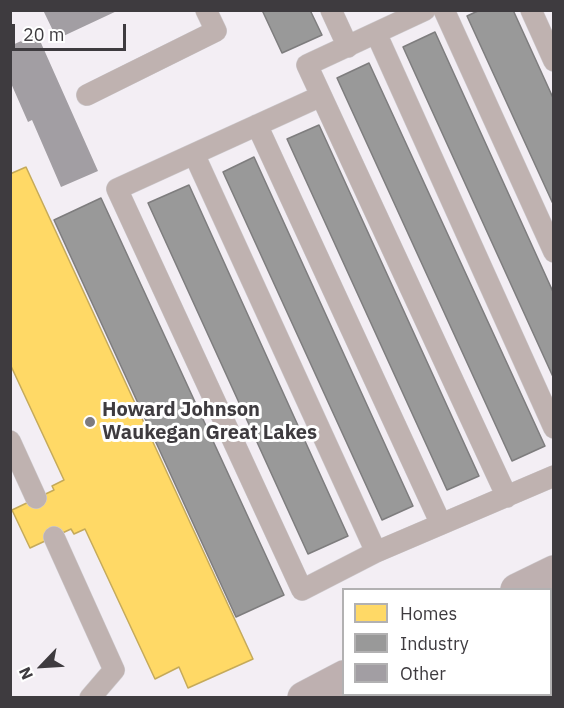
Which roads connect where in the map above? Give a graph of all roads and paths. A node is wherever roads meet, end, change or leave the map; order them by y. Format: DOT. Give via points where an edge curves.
graph roads {
  1 [pos="206,10"];
  2 [pos="331,10"];
  3 [pos="425,10"];
  4 [pos="444,10"];
  5 [pos="531,10"];
  6 [pos="376,33"];
  7 [pos="348,47"];
  8 [pos="554,61"];
  9 [pos="87,94"];
  10 [pos="321,96"];
  11 [pos="257,125"];
  12 [pos="194,154"];
  13 [pos="554,252"];
  14 [pos="554,428"];
  15 [pos="10,441"];
  16 [pos="554,476"];
  17 [pos="507,497"];
  18 [pos="36,498"];
  19 [pos="441,524"];
  20 [pos="54,537"];
  21 [pos="376,552"];
  22 [pos="554,572"];
  23 [pos="521,588"];
  24 [pos="342,678"];
  25 [pos="90,698"];
  26 [pos="304,698"];
  1 -- 9 [label="lane" via="216,31"];
  2 -- 7 [label="lane"];
  3 -- 6 [label="lane"];
  4 -- 13 [label="lane"];
  5 -- 8 [label="lane"];
  6 -- 7 [label="lane"];
  6 -- 14 [label="lane"];
  7 -- 10 [label="lane" via="307,65"];
  10 -- 11 [label="lane"];
  10 -- 17 [label="lane"];
  11 -- 12 [label="lane"];
  11 -- 19 [label="lane"];
  12 -- 21 [label="lane"];
  12 -- 21 [label="lane" via="117,189 122,200 302,590"];
  15 -- 18 [label="lane"];
  16 -- 17 [label="lane"];
  17 -- 19 [label="lane"];
  19 -- 21 [label="lane"];
  20 -- 25 [label="lane" via="114,670"];
  22 -- 23 [label="main road"];
  24 -- 26 [label="main road"];
}
